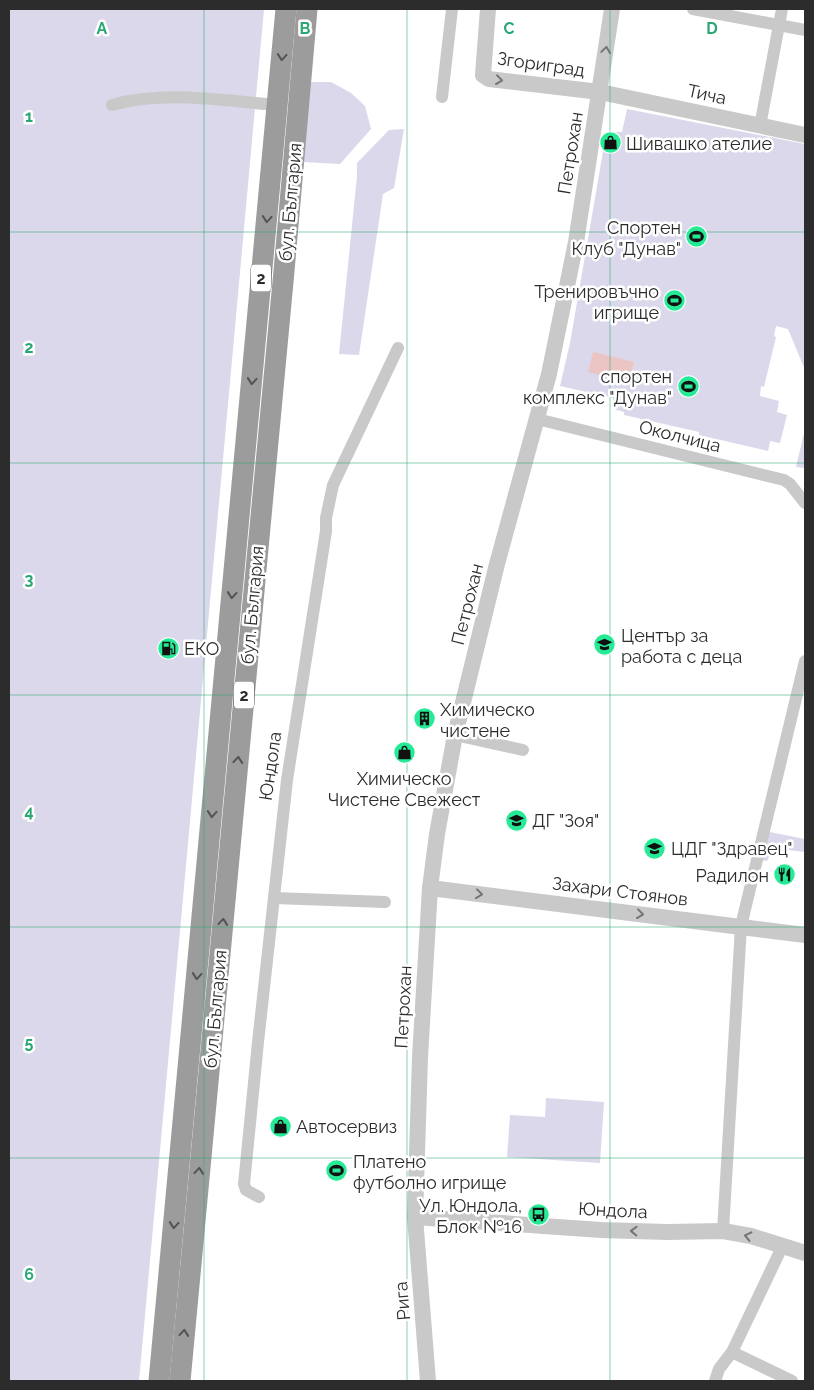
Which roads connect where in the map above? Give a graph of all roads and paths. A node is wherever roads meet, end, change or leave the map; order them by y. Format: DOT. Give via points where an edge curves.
graph roads {
  1 [pos="286,9"];
  2 [pos="307,9"];
  3 [pos="452,9"];
  4 [pos="488,9"];
  5 [pos="612,9"];
  6 [pos="692,9"];
  7 [pos="782,9"];
  8 [pos="778,26"];
  9 [pos="805,30"];
  10 [pos="600,92"];
  11 [pos="442,97"];
  12 [pos="112,105"];
  13 [pos="278,105"];
  14 [pos="760,126"];
  15 [pos="805,134"];
  16 [pos="398,348"];
  17 [pos="537,419"];
  18 [pos="805,503"];
  19 [pos="805,661"];
  20 [pos="455,735"];
  21 [pos="524,750"];
  22 [pos="430,888"];
  23 [pos="274,898"];
  24 [pos="384,902"];
  25 [pos="741,926"];
  26 [pos="805,935"];
  27 [pos="259,1197"];
  28 [pos="415,1217"];
  29 [pos="723,1230"];
  30 [pos="783,1245"];
  31 [pos="805,1253"];
  32 [pos="732,1352"];
  33 [pos="159,1381"];
  34 [pos="180,1381"];
  35 [pos="428,1381"];
  36 [pos="715,1381"];
  37 [pos="792,1381"];
  1 -- 13 [label="highway, бул. България / 2, one-way"];
  34 -- 2 [label="highway, бул. България / 2, one-way"];
  3 -- 11 [label="street"];
  4 -- 10 [label="street, Згориград, one-way" via="483,74 489,79"];
  10 -- 5 [label="street, Петрохан, one-way"];
  6 -- 8 [label="street"];
  7 -- 8 [label="street"];
  8 -- 9 [label="street"];
  8 -- 14 [label="street"];
  10 -- 14 [label="street, Тича"];
  10 -- 17 [label="street, Петрохан" via="561,324"];
  12 -- 13 [label="street" via="130,100 177,98"];
  13 -- 33 [label="highway, бул. България / 2, one-way"];
  14 -- 15 [label="street, Тича"];
  16 -- 23 [label="street, Юндола" via="333,485 287,780"];
  17 -- 18 [label="street, Околчица" via="784,480"];
  17 -- 20 [label="street, Петрохан"];
  19 -- 25 [label="street"];
  20 -- 21 [label="street"];
  20 -- 22 [label="street, Петрохан"];
  22 -- 25 [label="street, Захари Стоянов, one-way"];
  22 -- 28 [label="street, Петрохан"];
  23 -- 24 [label="street"];
  23 -- 27 [label="street, Юндола" via="244,1184 246,1190"];
  25 -- 26 [label="street, Захари Стоянов"];
  25 -- 29 [label="street"];
  29 -- 28 [label="street, Юндола, one-way" via="601,1230"];
  28 -- 35 [label="street, Рига"];
  30 -- 29 [label="street, Юндола, one-way"];
  30 -- 31 [label="street, Юндола"];
  30 -- 32 [label="street"];
  32 -- 36 [label="street" via="719,1369"];
  32 -- 37 [label="street"];
}
